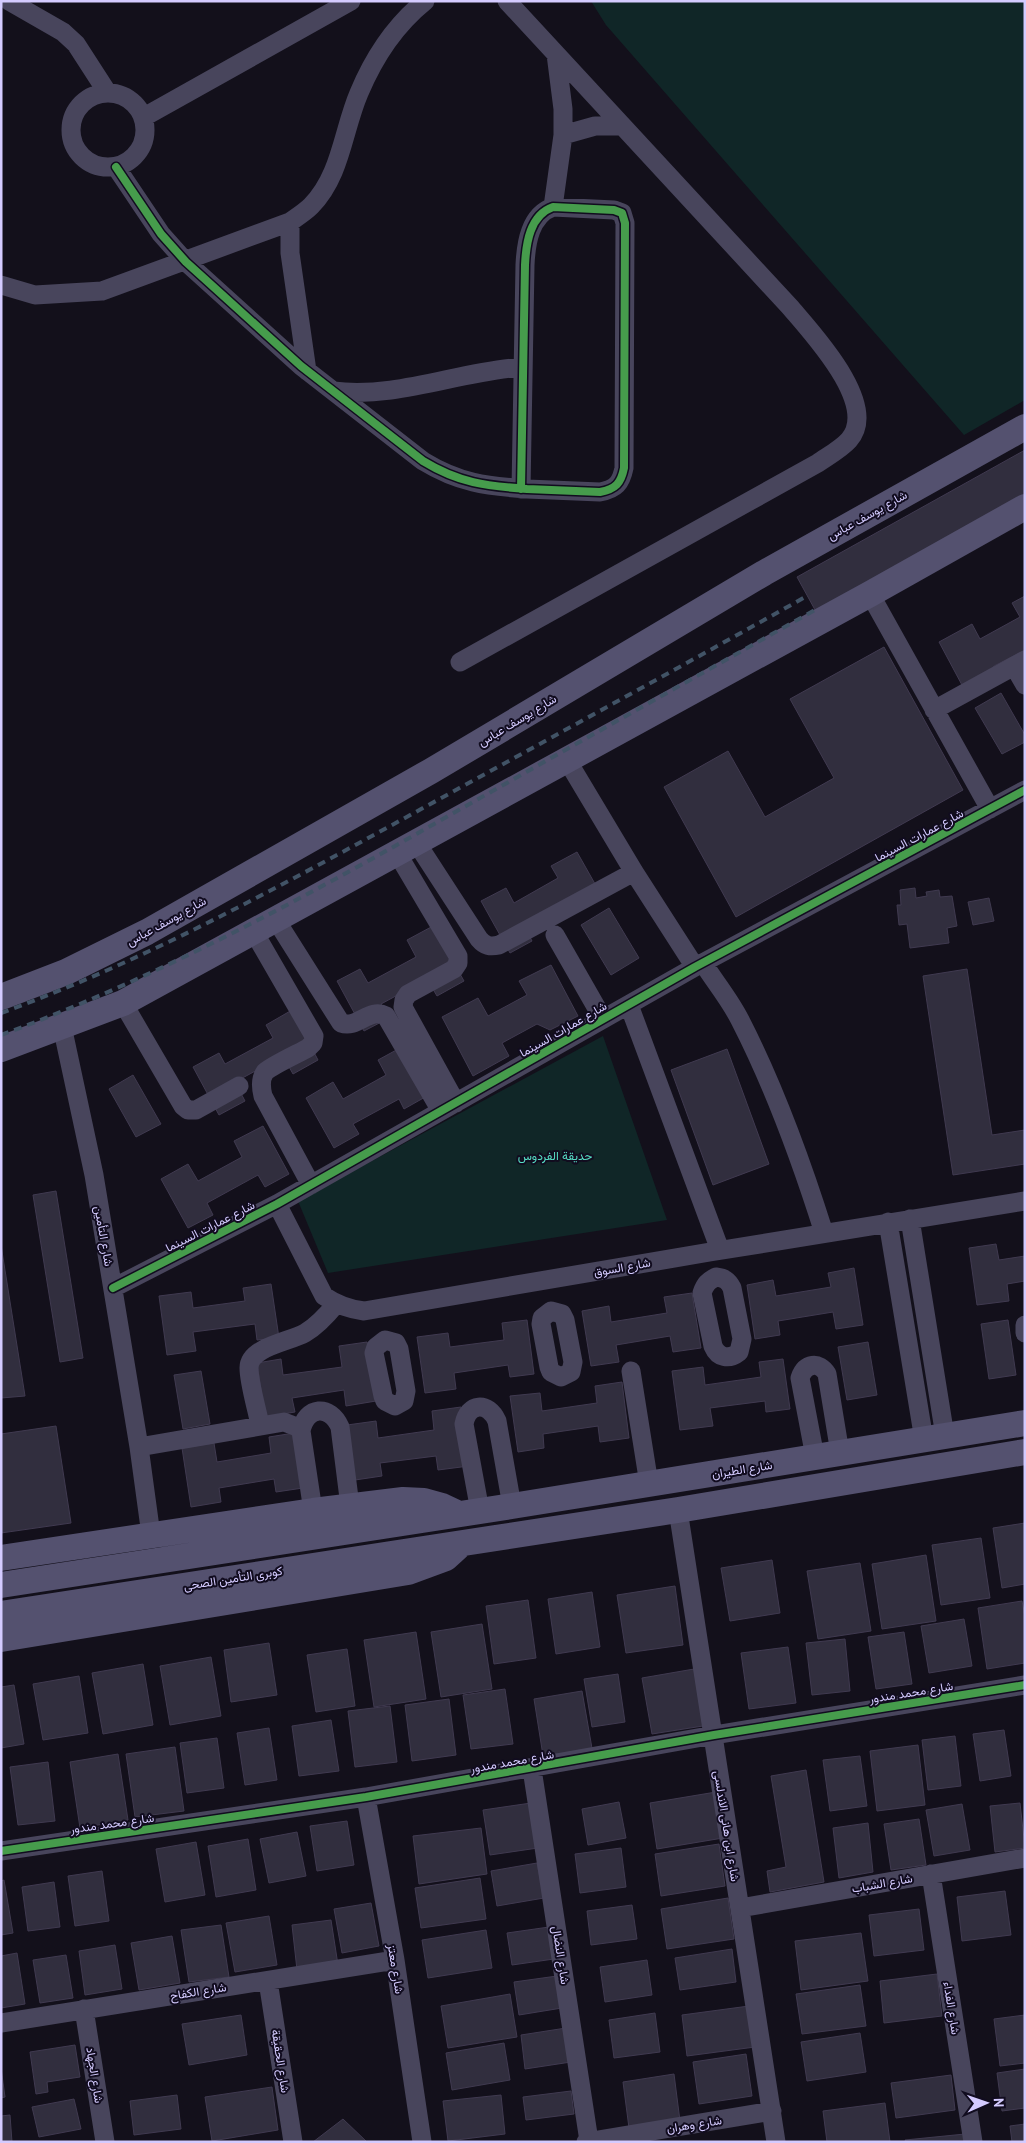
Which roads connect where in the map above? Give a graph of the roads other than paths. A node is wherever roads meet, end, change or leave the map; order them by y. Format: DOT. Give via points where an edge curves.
graph roads {
  1 [pos="9,1"];
  2 [pos="351,1"];
  3 [pos="425,1"];
  4 [pos="507,1"];
  5 [pos="556,54"];
  6 [pos="107,92"];
  7 [pos="144,117"];
  8 [pos="622,126"];
  9 [pos="563,135"];
  10 [pos="116,167"];
  11 [pos="554,207"];
  12 [pos="290,222"];
  13 [pos="186,262"];
  14 [pos="1,285"];
  15 [pos="523,367"];
  16 [pos="307,371"];
  17 [pos="331,390"];
  18 [pos="1025,427"];
  19 [pos="521,489"];
  20 [pos="1025,507"];
  21 [pos="870,594"];
  22 [pos="460,662"];
  23 [pos="1019,663"];
  24 [pos="1025,685"];
  25 [pos="934,710"];
  26 [pos="567,760"];
  27 [pos="1025,790"];
  28 [pos="990,809"];
  29 [pos="407,847"];
  30 [pos="634,872"];
  31 [pos="265,926"];
  32 [pos="555,935"];
  33 [pos="699,965"];
  34 [pos="1,997"];
  35 [pos="123,1003"];
  36 [pos="630,1005"];
  37 [pos="603,1019"];
  38 [pos="62,1026"];
  39 [pos="1,1049"];
  40 [pos="239,1086"];
  41 [pos="449,1107"];
  42 [pos="311,1185"];
  43 [pos="1025,1201"];
  44 [pos="277,1204"];
  45 [pos="910,1219"];
  46 [pos="888,1222"];
  47 [pos="824,1233"];
  48 [pos="715,1251"];
  49 [pos="716,1277"];
  50 [pos="545,1280"];
  51 [pos="113,1288"];
  52 [pos="336,1304"];
  53 [pos="378,1310"];
  54 [pos="551,1311"];
  55 [pos="1025,1325"];
  56 [pos="1025,1333"];
  57 [pos="385,1340"];
  58 [pos="631,1371"];
  59 [pos="1025,1423"];
  60 [pos="260,1425"];
  61 [pos="301,1431"];
  62 [pos="934,1438"];
  63 [pos="139,1447"];
  64 [pos="1025,1452"];
  65 [pos="649,1484"];
  66 [pos="350,1506"];
  67 [pos="512,1506"];
  68 [pos="678,1510"];
  69 [pos="313,1511"];
  70 [pos="470,1513"];
  71 [pos="151,1535"];
  72 [pos="465,1541"];
  73 [pos="1,1558"];
  74 [pos="1,1585"];
  75 [pos="1,1614"];
  76 [pos="1,1639"];
  77 [pos="1025,1685"];
  78 [pos="714,1735"];
  79 [pos="532,1769"];
  80 [pos="366,1798"];
  81 [pos="1,1851"];
  82 [pos="1025,1858"];
  83 [pos="931,1874"];
  84 [pos="740,1908"];
  85 [pos="395,1960"];
  86 [pos="268,1981"];
  87 [pos="84,2009"];
  88 [pos="1,2023"];
  89 [pos="772,2111"];
  90 [pos="105,2142"];
  91 [pos="293,2142"];
  92 [pos="422,2142"];
  93 [pos="588,2142"];
  94 [pos="776,2142"];
  95 [pos="973,2142"];
  1 -- 6 [label="street" via="64,32 76,44"];
  2 -- 7 [label="street"];
  3 -- 12 [label="street" via="391,34 358,94 327,184 312,205"];
  4 -- 5 [label="street"];
  5 -- 8 [label="street"];
  5 -- 9 [label="street"];
  6 -- 7 [label="street" via="129,99"];
  6 -- 10 [label="street" via="95,94 77,109 71,133 81,156 97,165"];
  7 -- 10 [label="street" via="144,143 138,154"];
  8 -- 9 [label="street" via="595,126"];
  8 -- 22 [label="street" via="822,345 854,399 854,431 849,440 818,463"];
  9 -- 11 [label="street"];
  10 -- 13 [label="street" via="161,234"];
  11 -- 15 [label="street" via="538,218 526,246"];
  11 -- 19 [label="street" via="614,210 622,213 625,223 624,468 621,480 610,490"];
  12 -- 13 [label="street"];
  12 -- 16 [label="street" via="292,271"];
  13 -- 14 [label="street" via="102,291 35,296"];
  13 -- 16 [label="street"];
  15 -- 17 [label="street" via="369,393"];
  15 -- 19 [label="street"];
  16 -- 17 [label="street"];
  17 -- 19 [label="street" via="443,473 460,480"];
  18 -- 34 [label="main road, شارع يوسف عباس" via="772,568 431,771 147,932 66,972"];
  20 -- 21 [label="main road"];
  21 -- 25 [label="street"];
  21 -- 26 [label="main road"];
  23 -- 24 [label="street"];
  23 -- 25 [label="street"];
  25 -- 28 [label="street"];
  26 -- 29 [label="main road"];
  26 -- 30 [label="street"];
  27 -- 28 [label="street, شارع عمارات السينما"];
  28 -- 33 [label="street, شارع عمارات السينما"];
  29 -- 30 [label="street" via="484,945 492,946"];
  29 -- 31 [label="main road"];
  29 -- 41 [label="street" via="458,956 454,969 408,994 403,1007"];
  30 -- 33 [label="street"];
  31 -- 35 [label="main road"];
  31 -- 41 [label="street" via="341,1023 353,1024 379,1012 386,1016"];
  31 -- 42 [label="street" via="314,1036 308,1048 266,1071 261,1087"];
  32 -- 37 [label="street"];
  33 -- 36 [label="street, شارع عمارات السينما"];
  33 -- 47 [label="street" via="740,1018 792,1136"];
  35 -- 38 [label="main road"];
  35 -- 40 [label="street" via="188,1110 196,1110"];
  36 -- 37 [label="street, شارع عمارات السينما"];
  36 -- 48 [label="street"];
  37 -- 41 [label="street, شارع عمارات السينما"];
  38 -- 39 [label="main road"];
  38 -- 51 [label="street, شارع التأمين" via="94,1175"];
  41 -- 42 [label="street, شارع عمارات السينما"];
  42 -- 44 [label="street, شارع عمارات السينما"];
  43 -- 45 [label="street, شارع السوق"];
  44 -- 51 [label="street, شارع عمارات السينما"];
  44 -- 52 [label="street" via="324,1296"];
  45 -- 46 [label="street, شارع السوق"];
  45 -- 62 [label="street"];
  46 -- 47 [label="street, شارع السوق"];
  46 -- 62 [label="street"];
  47 -- 48 [label="street, شارع السوق"];
  48 -- 49 [label="street"];
  48 -- 50 [label="street, شارع السوق"];
  50 -- 53 [label="street, شارع السوق"];
  50 -- 54 [label="street"];
  51 -- 63 [label="street, شارع التأمين"];
  52 -- 53 [label="street, شارع السوق" via="350,1310"];
  52 -- 60 [label="street" via="307,1332 252,1356 248,1366"];
  53 -- 57 [label="street"];
  55 -- 56 [label="street"];
  58 -- 65 [label="street"];
  59 -- 62 [label="main road, شارع الطيران"];
  60 -- 61 [label="street" via="284,1422 297,1426"];
  60 -- 63 [label="street"];
  61 -- 66 [label="street" via="309,1414 328,1412 336,1418 340,1427"];
  61 -- 69 [label="street"];
  62 -- 65 [label="main road, شارع الطيران"];
  63 -- 71 [label="street, شارع التأمين"];
  64 -- 68 [label="main road"];
  65 -- 67 [label="main road, شارع الطيران"];
  66 -- 69 [label="main road"];
  66 -- 70 [label="main road" via="424,1501"];
  67 -- 70 [label="main road, شارع الطيران"];
  67 -- 70 [label="street" via="496,1420 487,1408 479,1407 471,1410 464,1424"];
  68 -- 72 [label="main road"];
  68 -- 78 [label="street, شارع ابن هانى الاندلسى"];
  69 -- 71 [label="main road"];
  70 -- 74 [label="main road"];
  71 -- 73 [label="main road"];
  72 -- 75 [label="main road, كوبرى التأمين الصحى"];
  72 -- 76 [label="main road" via="446,1558 408,1572"];
  77 -- 78 [label="street, شارع محمد مندور"];
  78 -- 79 [label="street, شارع محمد مندور"];
  78 -- 84 [label="street, شارع ابن هانى الاندلسى"];
  79 -- 80 [label="street, شارع محمد مندور"];
  79 -- 93 [label="street, شارع النضال"];
  80 -- 81 [label="street, شارع محمد مندور"];
  80 -- 85 [label="street, شارع معتز"];
  82 -- 83 [label="street, شارع الشباب"];
  83 -- 84 [label="street, شارع الشباب"];
  83 -- 95 [label="street, شارع الفداء"];
  84 -- 89 [label="street, شارع ابن هانى الاندلسى"];
  85 -- 86 [label="street, شارع الكفاح"];
  85 -- 92 [label="street, شارع معتز"];
  86 -- 87 [label="street, شارع الكفاح"];
  86 -- 91 [label="street, شارع الحقيقة"];
  87 -- 88 [label="street, شارع الكفاح"];
  87 -- 90 [label="street, شارع الجهاد"];
  89 -- 93 [label="street, شارع وهران"];
  89 -- 94 [label="street, شارع ابن هانى الاندلسى"];
}
